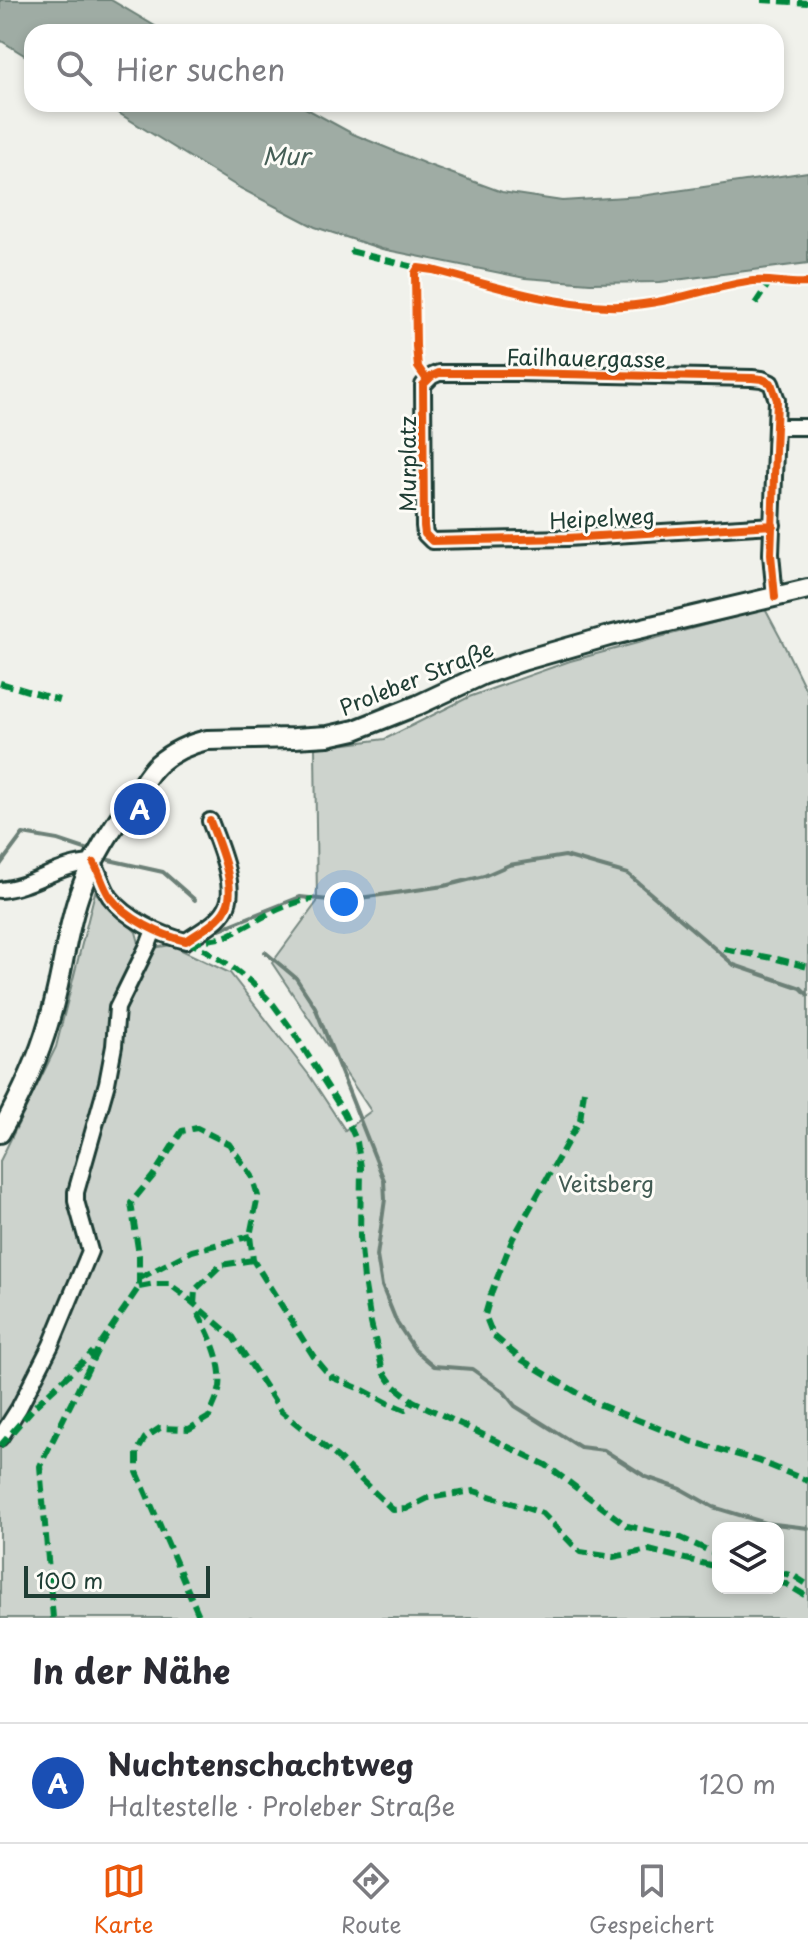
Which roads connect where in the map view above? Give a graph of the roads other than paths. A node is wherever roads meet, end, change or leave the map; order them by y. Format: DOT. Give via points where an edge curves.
graph roads {
  1 [pos="423,385"];
  2 [pos="777,427"];
  3 [pos="808,427"];
  4 [pos="773,525"];
  5 [pos="432,541"];
  6 [pos="808,589"];
  7 [pos="775,597"];
  8 [pos="210,821"];
  9 [pos="94,863"];
  10 [pos="0,890"];
  11 [pos="154,930"];
  12 [pos="0,1133"];
  13 [pos="0,1438"];
  1 -- 2 [label="street, Failhauergasse" via="439,373 762,379 774,388"];
  1 -- 5 [label="street, Murplatz" via="424,526"];
  2 -- 3 [label="street"];
  2 -- 4 [label="street"];
  4 -- 5 [label="street, Heipelweg"];
  4 -- 7 [label="street"];
  6 -- 7 [label="main road, Proleber Straße"];
  7 -- 9 [label="main road, Proleber Straße" via="525,660 355,730 305,738 194,742 156,766"];
  8 -- 11 [label="street" via="230,883 226,910 186,941"];
  9 -- 10 [label="street"];
  9 -- 11 [label="street" via="109,896"];
  9 -- 12 [label="main road, Proleber Straße" via="79,896 49,1024"];
  11 -- 13 [label="street" via="117,1008 107,1083 76,1192 90,1251 51,1345"];
}
